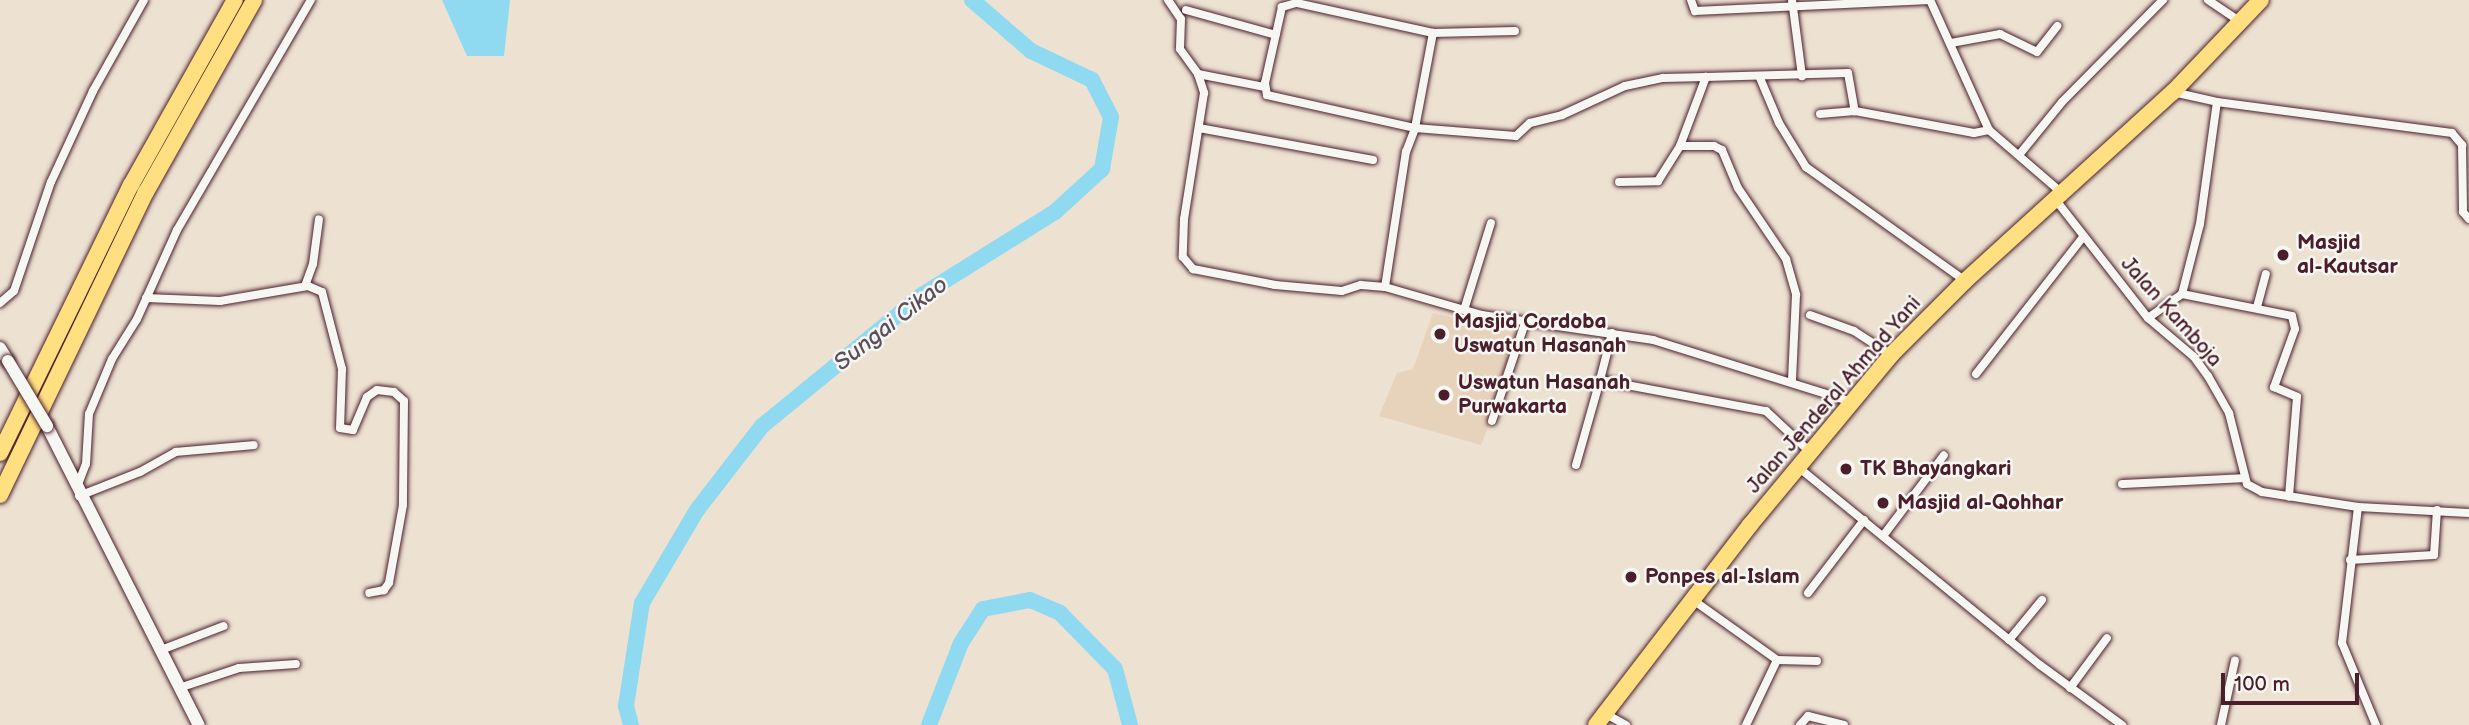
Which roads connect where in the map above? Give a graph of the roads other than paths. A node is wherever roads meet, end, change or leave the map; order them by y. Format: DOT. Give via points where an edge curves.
graph roads {
  1 [pos="144,0"];
  2 [pos="235,0"];
  3 [pos="254,0"];
  4 [pos="312,0"];
  5 [pos="1168,0"];
  6 [pos="1188,0"];
  7 [pos="1691,0"];
  8 [pos="1930,0"];
  9 [pos="2164,0"];
  10 [pos="2208,0"];
  11 [pos="1792,2"];
  12 [pos="2263,2"];
  13 [pos="1186,10"];
  14 [pos="1181,19"];
  15 [pos="2239,21"];
  16 [pos="2057,26"];
  17 [pos="1515,31"];
  18 [pos="1433,33"];
  19 [pos="1276,35"];
  20 [pos="1951,43"];
  21 [pos="1198,74"];
  22 [pos="1802,76"];
  23 [pos="1706,77"];
  24 [pos="1760,78"];
  25 [pos="1264,87"];
  26 [pos="2174,92"];
  27 [pos="2217,102"];
  28 [pos="1855,111"];
  29 [pos="1820,114"];
  30 [pos="1199,128"];
  31 [pos="1415,128"];
  32 [pos="1989,130"];
  33 [pos="1680,146"];
  34 [pos="2019,155"];
  35 [pos="1373,160"];
  36 [pos="1619,182"];
  37 [pos="2059,196"];
  38 [pos="319,219"];
  39 [pos="2469,219"];
  40 [pos="1491,223"];
  41 [pos="2084,236"];
  42 [pos="2266,274"];
  43 [pos="1965,281"];
  44 [pos="304,286"];
  45 [pos="1385,287"];
  46 [pos="2182,294"];
  47 [pos="146,298"];
  48 [pos="0,303"];
  49 [pos="2257,307"];
  50 [pos="1464,310"];
  51 [pos="1810,315"];
  52 [pos="2148,318"];
  53 [pos="1525,323"];
  54 [pos="1612,333"];
  55 [pos="0,348"];
  56 [pos="1891,355"];
  57 [pos="1976,374"];
  58 [pos="1600,380"];
  59 [pos="1792,381"];
  60 [pos="1854,403"];
  61 [pos="1492,421"];
  62 [pos="254,445"];
  63 [pos="1810,452"];
  64 [pos="0,453"];
  65 [pos="1944,454"];
  66 [pos="1576,465"];
  67 [pos="1802,472"];
  68 [pos="2243,478"];
  69 [pos="2122,484"];
  70 [pos="78,493"];
  71 [pos="0,495"];
  72 [pos="2289,497"];
  73 [pos="2358,507"];
  74 [pos="2438,510"];
  75 [pos="2469,513"];
  76 [pos="1864,520"];
  77 [pos="1883,536"];
  78 [pos="2350,560"];
  79 [pos="369,593"];
  80 [pos="1808,593"];
  81 [pos="1693,600"];
  82 [pos="2042,600"];
  83 [pos="224,626"];
  84 [pos="2107,638"];
  85 [pos="2009,640"];
  86 [pos="161,650"];
  87 [pos="1777,660"];
  88 [pos="2235,660"];
  89 [pos="1817,661"];
  90 [pos="296,664"];
  91 [pos="178,688"];
  92 [pos="2070,688"];
  93 [pos="1600,719"];
  94 [pos="199,725"];
  95 [pos="1626,725"];
  96 [pos="1746,725"];
  97 [pos="1800,725"];
  98 [pos="1844,725"];
  99 [pos="2122,725"];
  100 [pos="2221,725"];
  101 [pos="2375,725"];
  1 -- 48 [label="street" via="93,91 51,182 14,292"];
  2 -- 64 [label="highway" via="131,185"];
  3 -- 71 [label="highway" via="146,192"];
  4 -- 47 [label="street" via="177,230"];
  5 -- 14 [label="street"];
  6 -- 13 [label="street"];
  7 -- 11 [label="street" via="1695,11"];
  8 -- 11 [label="street"];
  8 -- 20 [label="street"];
  9 -- 34 [label="street" via="2062,102"];
  10 -- 15 [label="street"];
  11 -- 22 [label="street"];
  12 -- 15 [label="highway, Jalan Jenderal Ahmad Yani"];
  13 -- 14 [label="street"];
  13 -- 19 [label="street"];
  14 -- 21 [label="street" via="1180,49"];
  15 -- 26 [label="highway, Jalan Jenderal Ahmad Yani"];
  16 -- 20 [label="street" via="2037,52 2000,34"];
  17 -- 18 [label="street"];
  18 -- 19 [label="street" via="1289,4 1282,7"];
  18 -- 31 [label="street"];
  19 -- 25 [label="street"];
  20 -- 32 [label="street"];
  21 -- 25 [label="street"];
  21 -- 30 [label="street" via="1204,93"];
  22 -- 24 [label="street"];
  22 -- 28 [label="street" via="1849,74"];
  23 -- 24 [label="street"];
  23 -- 31 [label="street" via="1662,78 1625,86 1562,115 1530,123 1516,136"];
  23 -- 33 [label="street"];
  24 -- 43 [label="street" via="1779,123 1806,167"];
  25 -- 31 [label="street" via="1272,98"];
  26 -- 27 [label="street"];
  26 -- 37 [label="highway, Jalan Jenderal Ahmad Yani"];
  27 -- 39 [label="street" via="2452,133 2462,145 2463,212"];
  27 -- 46 [label="street" via="2200,224"];
  28 -- 29 [label="street"];
  28 -- 32 [label="street" via="1961,131"];
  30 -- 35 [label="street"];
  30 -- 45 [label="street" via="1184,219 1187,264 1216,275 1275,285 1342,291 1361,285"];
  31 -- 45 [label="street" via="1406,152"];
  32 -- 34 [label="street, Jalan Kamboja"];
  33 -- 36 [label="street" via="1656,183"];
  33 -- 59 [label="street" via="1722,150 1738,188 1786,260 1796,295"];
  34 -- 37 [label="street, Jalan Kamboja"];
  37 -- 41 [label="street, Jalan Kamboja"];
  37 -- 43 [label="highway, Jalan Jenderal Ahmad Yani"];
  38 -- 44 [label="street" via="313,264"];
  40 -- 50 [label="street"];
  41 -- 52 [label="street, Jalan Kamboja"];
  41 -- 57 [label="street" via="2009,326"];
  42 -- 49 [label="street"];
  43 -- 56 [label="highway, Jalan Jenderal Ahmad Yani"];
  44 -- 47 [label="street" via="220,301"];
  44 -- 79 [label="street" via="322,292 334,327 342,369 338,420 342,430 355,428 367,397 377,390 394,392 404,401 403,505 389,583 384,590"];
  45 -- 50 [label="street"];
  46 -- 49 [label="street"];
  46 -- 52 [label="street"];
  47 -- 70 [label="street" via="97,391 89,414 86,464"];
  49 -- 72 [label="street" via="2289,314 2295,324 2274,387 2297,397"];
  50 -- 53 [label="street"];
  51 -- 56 [label="street" via="1854,331"];
  52 -- 68 [label="street, Jalan Kamboja" via="2194,357 2221,396"];
  53 -- 54 [label="street"];
  53 -- 61 [label="street"];
  54 -- 58 [label="street"];
  54 -- 59 [label="street" via="1690,350"];
  55 -- 70 [label="street, bridge" via="47,426"];
  56 -- 60 [label="highway, Jalan Jenderal Ahmad Yani"];
  58 -- 63 [label="street" via="1766,411"];
  58 -- 66 [label="street"];
  59 -- 60 [label="street"];
  60 -- 63 [label="highway, Jalan Jenderal Ahmad Yani"];
  62 -- 70 [label="street" via="176,452 140,472"];
  63 -- 67 [label="highway, Jalan Jenderal Ahmad Yani"];
  65 -- 77 [label="street"];
  67 -- 76 [label="street"];
  67 -- 81 [label="highway, Jalan Jenderal Ahmad Yani" via="1750,525"];
  68 -- 69 [label="street"];
  68 -- 72 [label="street" via="2262,492"];
  70 -- 86 [label="street"];
  72 -- 73 [label="street"];
  73 -- 74 [label="street"];
  73 -- 78 [label="street"];
  74 -- 75 [label="street"];
  74 -- 78 [label="street" via="2434,555"];
  76 -- 77 [label="street"];
  76 -- 80 [label="street"];
  77 -- 85 [label="street"];
  78 -- 101 [label="street" via="2342,643"];
  81 -- 87 [label="street"];
  81 -- 93 [label="highway, Jalan Jenderal Ahmad Yani"];
  82 -- 85 [label="street"];
  83 -- 86 [label="street"];
  84 -- 92 [label="street"];
  85 -- 92 [label="street"];
  86 -- 91 [label="street"];
  87 -- 89 [label="street"];
  87 -- 96 [label="street"];
  88 -- 100 [label="street"];
  90 -- 91 [label="street" via="239,668"];
  91 -- 94 [label="street"];
  92 -- 99 [label="street"];
  93 -- 95 [label="street"];
  97 -- 98 [label="street" via="1808,716"];
}
